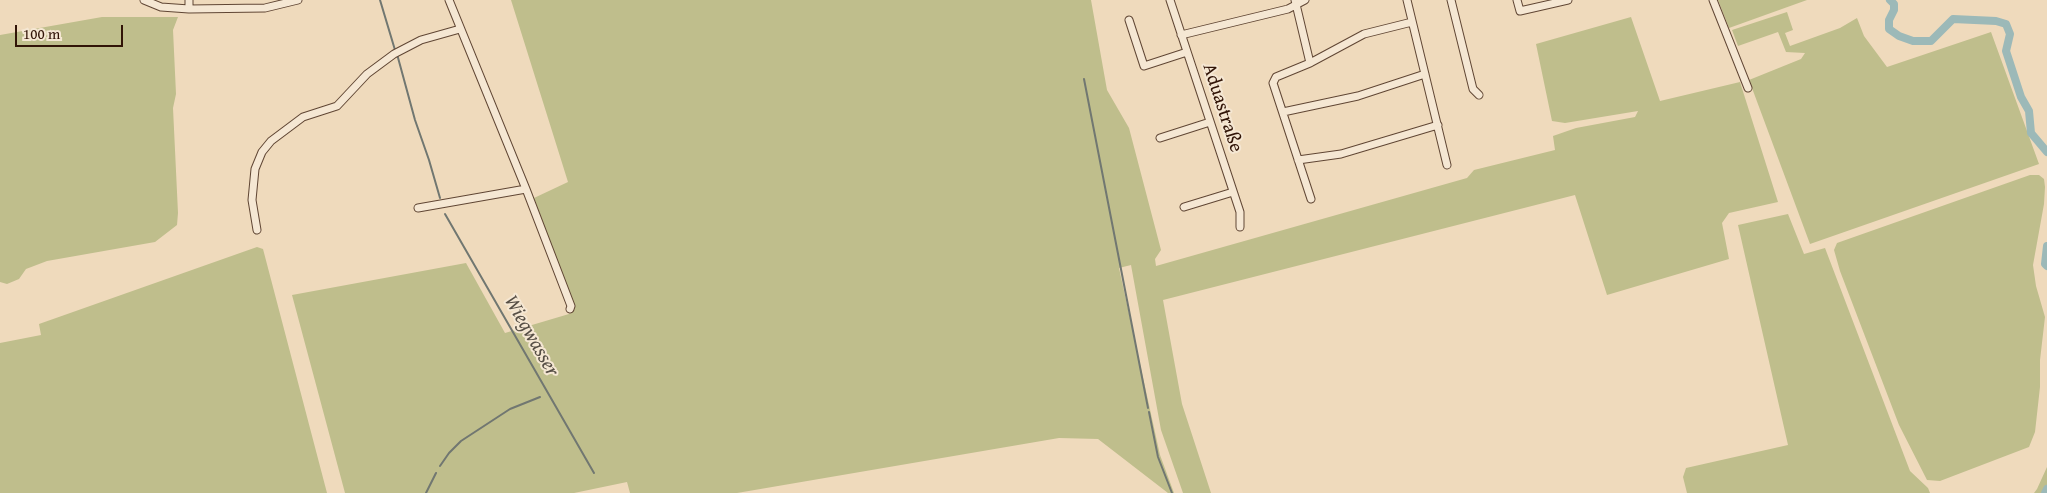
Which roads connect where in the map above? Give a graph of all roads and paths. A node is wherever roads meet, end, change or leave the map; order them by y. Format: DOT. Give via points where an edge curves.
graph roads {
  1 [pos="144,0"];
  2 [pos="189,0"];
  3 [pos="298,0"];
  4 [pos="449,0"];
  5 [pos="1170,0"];
  6 [pos="1305,0"];
  7 [pos="1407,0"];
  8 [pos="1451,0"];
  9 [pos="1517,0"];
  10 [pos="1568,0"];
  11 [pos="1713,0"];
  12 [pos="1296,3"];
  13 [pos="189,9"];
  14 [pos="1130,20"];
  15 [pos="1412,22"];
  16 [pos="460,29"];
  17 [pos="1181,35"];
  18 [pos="1187,52"];
  19 [pos="1310,63"];
  20 [pos="1425,74"];
  21 [pos="1748,88"];
  22 [pos="1479,95"];
  23 [pos="1283,112"];
  24 [pos="1210,122"];
  25 [pos="1438,125"];
  26 [pos="1160,138"];
  27 [pos="1298,160"];
  28 [pos="1447,165"];
  29 [pos="526,189"];
  30 [pos="1233,192"];
  31 [pos="1311,199"];
  32 [pos="1184,207"];
  33 [pos="418,208"];
  34 [pos="1240,227"];
  35 [pos="257,230"];
  36 [pos="570,309"];
  1 -- 13 [label="street" via="161,7"];
  2 -- 13 [label="street"];
  3 -- 13 [label="street" via="265,8"];
  4 -- 16 [label="street"];
  5 -- 17 [label="street, Aduastraße"];
  6 -- 12 [label="street"];
  7 -- 15 [label="street"];
  8 -- 22 [label="street" via="1473,89"];
  9 -- 10 [label="street" via="1520,11"];
  11 -- 21 [label="street"];
  12 -- 17 [label="street"];
  12 -- 19 [label="street"];
  14 -- 18 [label="street" via="1144,66"];
  15 -- 19 [label="street" via="1364,34"];
  15 -- 20 [label="street"];
  16 -- 29 [label="street"];
  16 -- 35 [label="street" via="421,40 394,54 367,74 336,106 303,117 271,141 255,169 252,200"];
  17 -- 18 [label="street, Aduastraße"];
  18 -- 24 [label="street, Aduastraße"];
  19 -- 23 [label="street" via="1276,77 1273,83"];
  20 -- 23 [label="street" via="1358,96"];
  20 -- 25 [label="street"];
  23 -- 27 [label="street"];
  24 -- 26 [label="street"];
  24 -- 30 [label="street, Aduastraße"];
  25 -- 27 [label="street" via="1341,154"];
  25 -- 28 [label="street"];
  27 -- 31 [label="street"];
  29 -- 33 [label="street"];
  29 -- 36 [label="street"];
  30 -- 32 [label="street"];
  30 -- 34 [label="street, Aduastraße" via="1240,212"];
}
